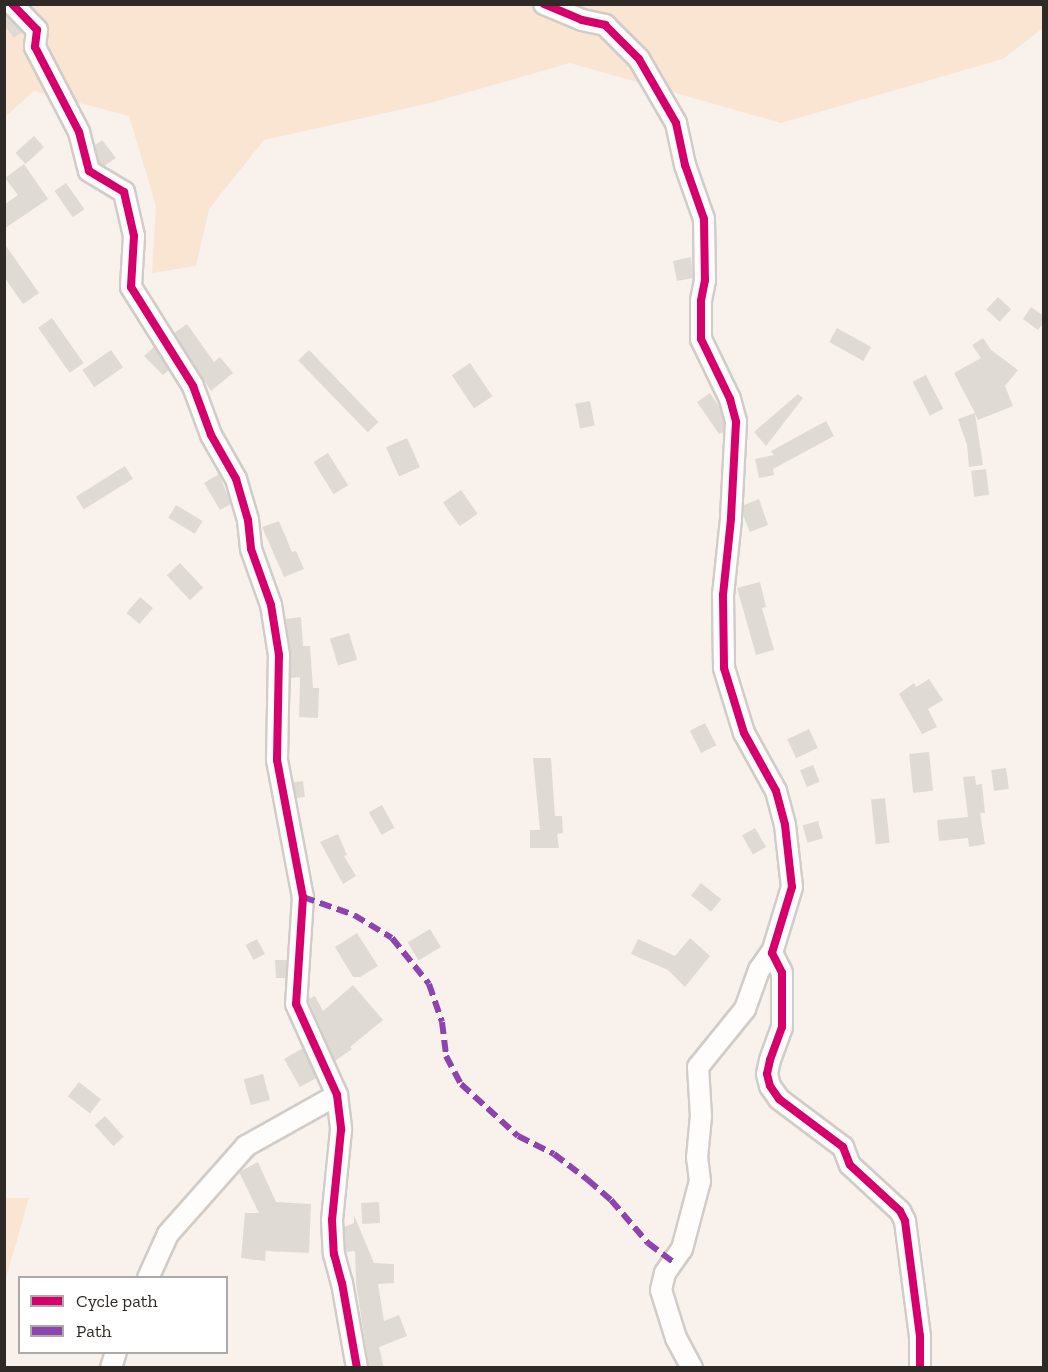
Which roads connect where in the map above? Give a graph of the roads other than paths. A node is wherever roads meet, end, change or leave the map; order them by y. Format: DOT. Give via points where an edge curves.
graph roads {
  1 [pos="12,4"];
  2 [pos="544,4"];
  3 [pos="773,950"];
  4 [pos="337,1095"];
  5 [pos="149,1276"];
  6 [pos="357,1368"];
  7 [pos="692,1368"];
  8 [pos="920,1368"];
  1 -- 4 [label="street" via="37,30 35,47 79,132 89,171 124,192 134,236 131,287 193,386 211,435 236,479 248,520 251,549 271,605 279,656 277,760 303,897 296,1004"];
  2 -- 3 [label="street" via="604,25 639,59 676,123 685,165 704,219 701,339 730,399 736,422 723,595 724,668 744,733 776,791 785,825 792,887"];
  3 -- 7 [label="street" via="759,969 745,1009 698,1067 700,1181 682,1249 665,1273 661,1290 676,1338"];
  3 -- 8 [label="street" via="782,973 783,1011 782,1027 768,1067 770,1086 779,1099 843,1147 850,1165 900,1211 910,1238"];
  4 -- 5 [label="street" via="246,1146 168,1234"];
  4 -- 6 [label="street" via="341,1130 332,1220 334,1254"];
}
